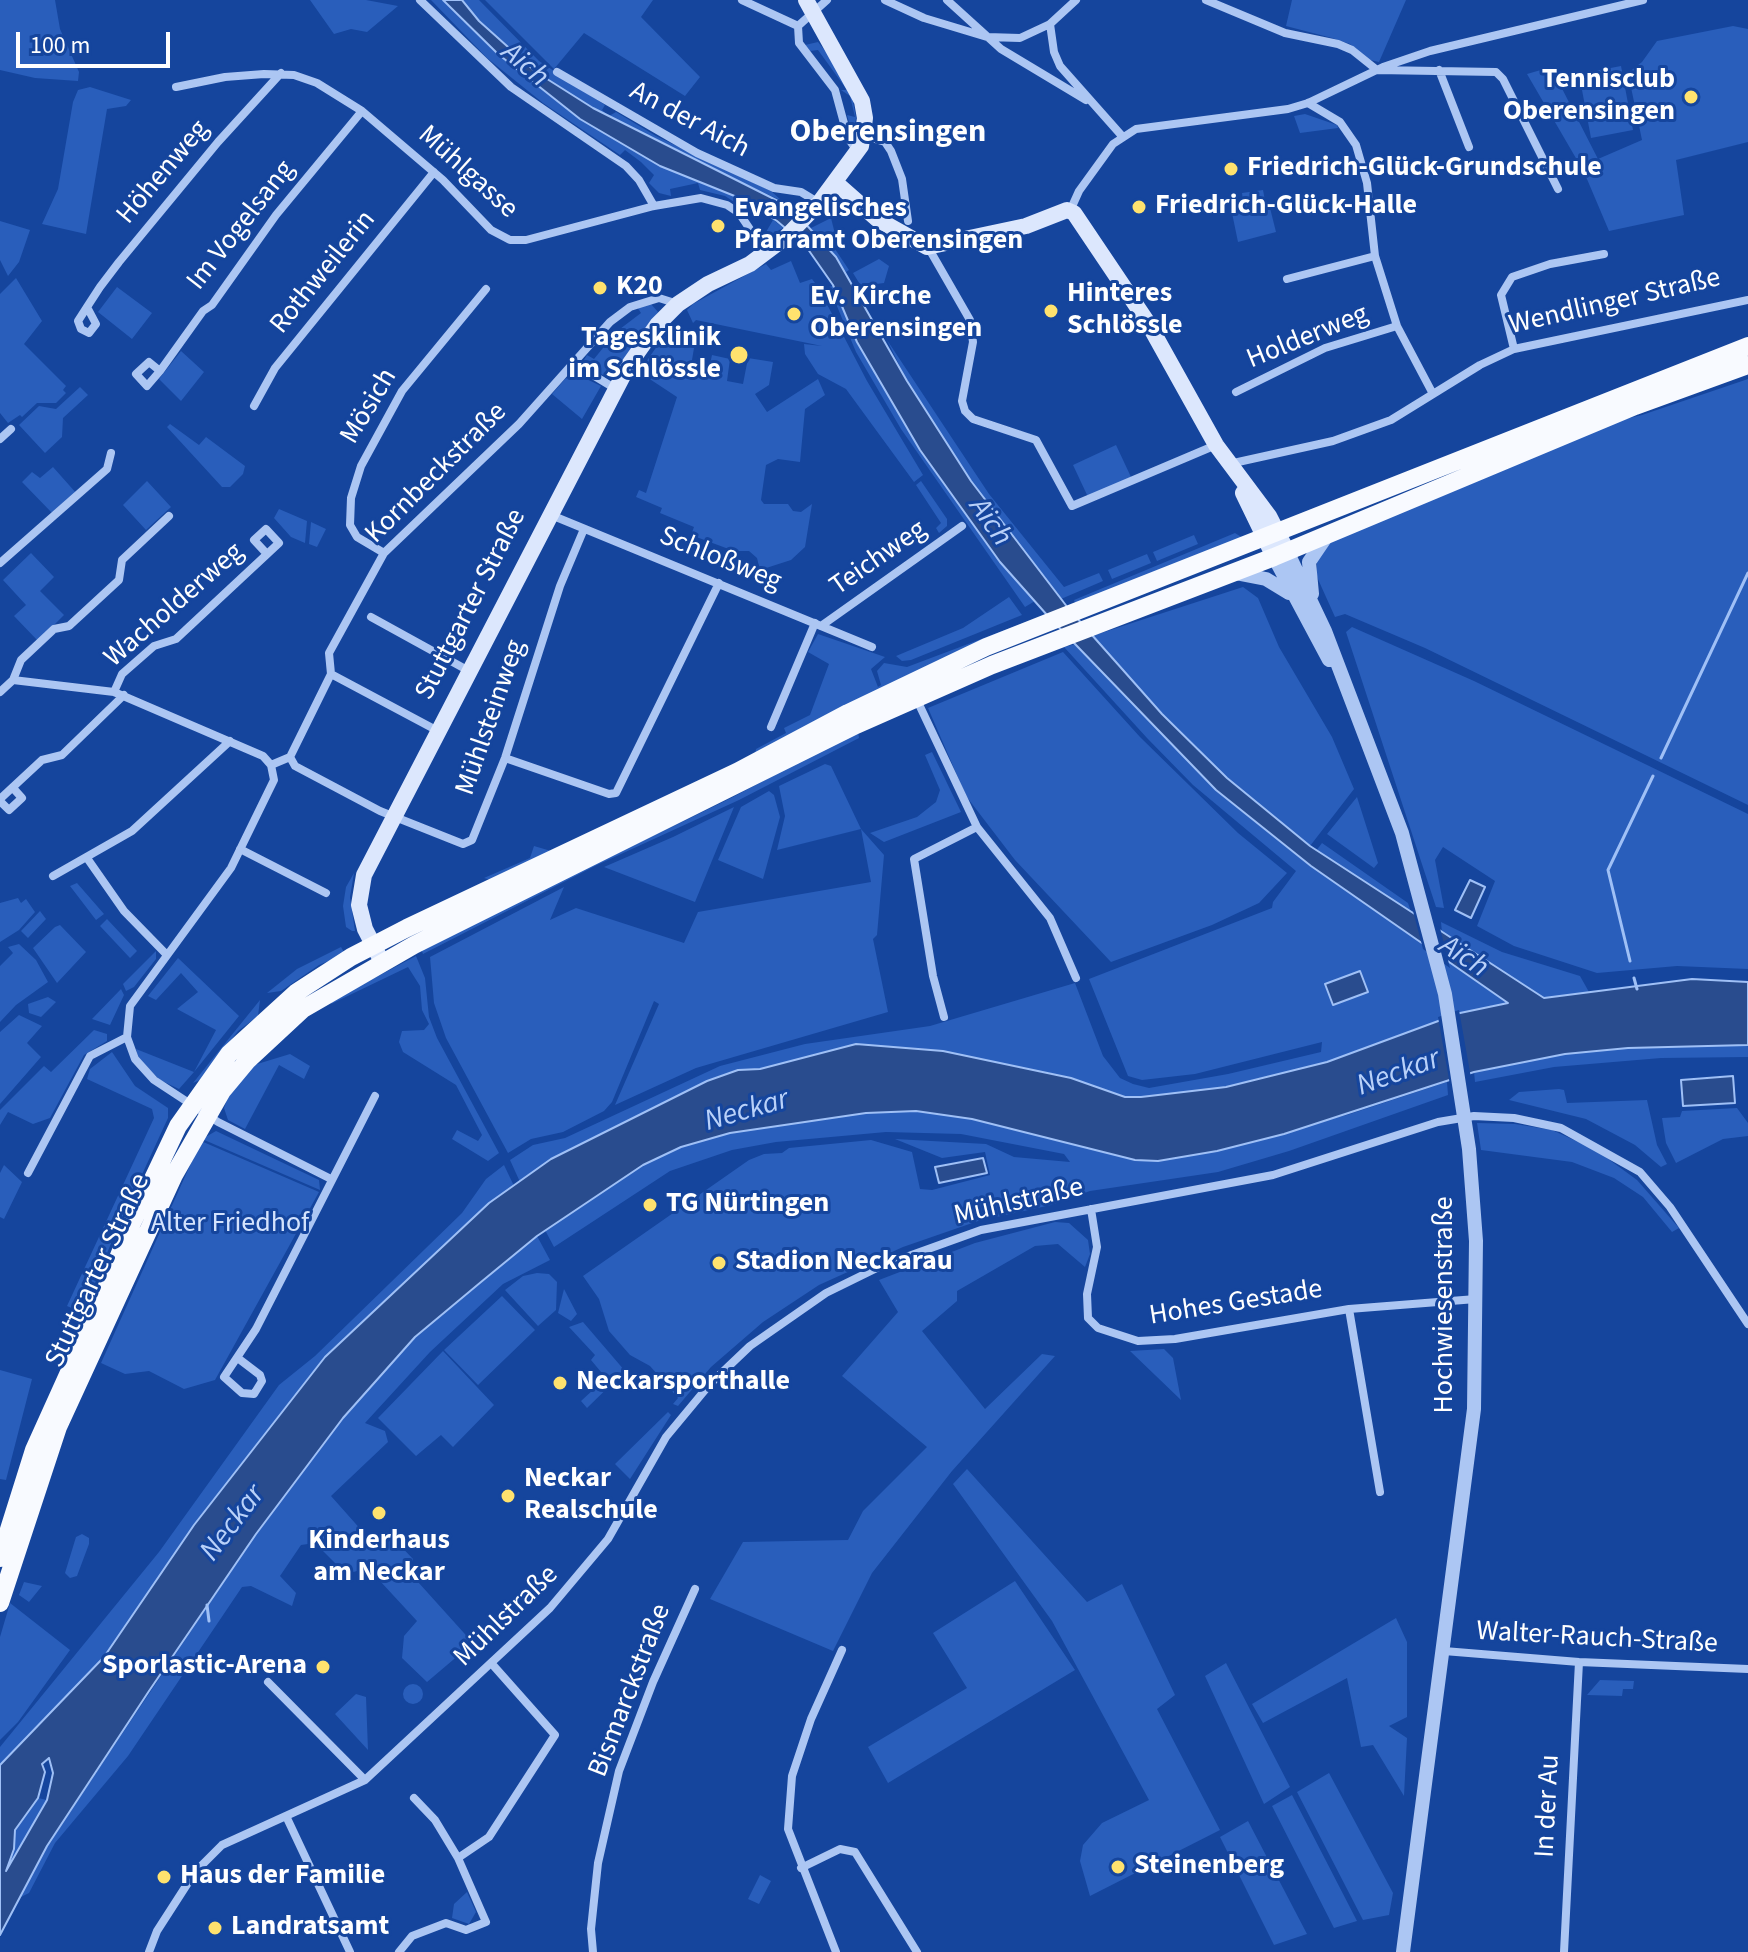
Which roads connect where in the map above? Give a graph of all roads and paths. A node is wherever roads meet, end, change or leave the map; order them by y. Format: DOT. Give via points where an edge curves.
graph roads {
  1 [pos="420,0"];
  2 [pos="742,0"];
  3 [pos="827,0"];
  4 [pos="885,0"];
  5 [pos="947,0"];
  6 [pos="1076,0"];
  7 [pos="1206,0"];
  8 [pos="1643,0"];
  9 [pos="1608,4"];
  10 [pos="810,7"];
  11 [pos="1050,24"];
  12 [pos="798,26"];
  13 [pos="987,37"];
  14 [pos="1377,70"];
  15 [pos="1439,70"];
  16 [pos="557,72"];
  17 [pos="281,73"];
  18 [pos="176,87"];
  19 [pos="1086,100"];
  20 [pos="1308,103"];
  21 [pos="362,111"];
  22 [pos="865,136"];
  23 [pos="1122,136"];
  24 [pos="1469,147"];
  25 [pos="857,152"];
  26 [pos="434,172"];
  27 [pos="835,182"];
  28 [pos="1558,189"];
  29 [pos="812,198"];
  30 [pos="654,206"];
  31 [pos="1070,211"];
  32 [pos="908,221"];
  33 [pos="927,247"];
  34 [pos="766,254"];
  35 [pos="1604,254"];
  36 [pos="1375,256"];
  37 [pos="1287,279"];
  38 [pos="486,289"];
  39 [pos="1748,300"];
  40 [pos="678,304"];
  41 [pos="87,307"];
  42 [pos="1397,326"];
  43 [pos="1748,346"];
  44 [pos="1514,349"];
  45 [pos="573,363"];
  46 [pos="1748,365"];
  47 [pos="160,371"];
  48 [pos="616,389"];
  49 [pos="1236,392"];
  50 [pos="1433,394"];
  51 [pos="254,406"];
  52 [pos="11,429"];
  53 [pos="0,439"];
  54 [pos="1216,445"];
  55 [pos="111,453"];
  56 [pos="1231,467"];
  57 [pos="551,515"];
  58 [pos="169,516"];
  59 [pos="962,526"];
  60 [pos="584,529"];
  61 [pos="1329,534"];
  62 [pos="1272,536"];
  63 [pos="384,553"];
  64 [pos="267,554"];
  65 [pos="1280,554"];
  66 [pos="0,563"];
  67 [pos="1230,573"];
  68 [pos="719,583"];
  69 [pos="1293,595"];
  70 [pos="1317,614"];
  71 [pos="371,617"];
  72 [pos="818,625"];
  73 [pos="872,647"];
  74 [pos="469,671"];
  75 [pos="1339,673"];
  76 [pos="331,674"];
  77 [pos="13,680"];
  78 [pos="914,691"];
  79 [pos="0,692"];
  80 [pos="114,692"];
  81 [pos="124,695"];
  82 [pos="771,727"];
  83 [pos="438,731"];
  84 [pos="230,741"];
  85 [pos="290,757"];
  86 [pos="505,758"];
  87 [pos="271,765"];
  88 [pos="13,788"];
  89 [pos="0,800"];
  90 [pos="392,817"];
  91 [pos="977,827"];
  92 [pos="240,849"];
  93 [pos="87,858"];
  94 [pos="53,876"];
  95 [pos="326,893"];
  96 [pos="378,953"];
  97 [pos="166,954"];
  98 [pos="1076,978"];
  99 [pos="944,1017"];
  100 [pos="127,1037"];
  101 [pos="375,1096"];
  102 [pos="199,1109"];
  103 [pos="28,1173"];
  104 [pos="331,1179"];
  105 [pos="1091,1209"];
  106 [pos="1476,1299"];
  107 [pos="1349,1309"];
  108 [pos="1748,1324"];
  109 [pos="239,1359"];
  110 [pos="1380,1492"];
  111 [pos="0,1558"];
  112 [pos="695,1589"];
  113 [pos="0,1603"];
  114 [pos="842,1650"];
  115 [pos="1444,1651"];
  116 [pos="1579,1662"];
  117 [pos="492,1664"];
  118 [pos="1748,1669"];
  119 [pos="268,1682"];
  120 [pos="365,1780"];
  121 [pos="414,1798"];
  122 [pos="286,1816"];
  123 [pos="458,1858"];
  124 [pos="801,1868"];
  125 [pos="149,1952"];
  126 [pos="350,1952"];
  127 [pos="399,1952"];
  128 [pos="593,1952"];
  129 [pos="836,1952"];
  130 [pos="917,1952"];
  131 [pos="1403,1952"];
  132 [pos="1564,1952"];
  1 -- 30 [label="street" via="511,87 626,166"];
  2 -- 12 [label="street"];
  3 -- 10 [label="street"];
  4 -- 13 [label="street"];
  5 -- 13 [label="street"];
  6 -- 11 [label="street"];
  7 -- 14 [label="street" via="1285,33 1338,44"];
  8 -- 9 [label="street"];
  9 -- 14 [label="street"];
  10 -- 12 [label="street"];
  10 -- 22 [label="main road" via="860,95"];
  11 -- 13 [label="street" via="1026,37"];
  11 -- 19 [label="street" via="1060,66"];
  12 -- 25 [label="street" via="799,43 835,90"];
  13 -- 19 [label="street"];
  14 -- 15 [label="street"];
  14 -- 20 [label="street"];
  15 -- 24 [label="street"];
  15 -- 28 [label="street" via="1496,72"];
  16 -- 29 [label="street, An der Aich" via="697,153 774,188"];
  17 -- 18 [label="street, Mühlgasse"];
  17 -- 21 [label="street, Mühlgasse" via="317,83"];
  17 -- 41 [label="street, Höhenweg" via="193,171"];
  19 -- 23 [label="street"];
  20 -- 23 [label="street" via="1150,125"];
  20 -- 36 [label="street" via="1340,122 1356,145 1367,183"];
  21 -- 26 [label="street, Mühlgasse"];
  21 -- 47 [label="street, Im Vogelsang" via="276,215"];
  22 -- 25 [label="main road, Stuttgarter Straße"];
  22 -- 32 [label="street" via="885,142 891,151 902,179"];
  23 -- 31 [label="street"];
  25 -- 27 [label="main road, Stuttgarter Straße"];
  26 -- 30 [label="street, Mühlgasse" via="491,230 510,240"];
  26 -- 51 [label="street, Rothweilerin" via="275,368"];
  27 -- 29 [label="main road, Stuttgarter Straße"];
  27 -- 33 [label="main road" via="877,219"];
  29 -- 34 [label="main road, Stuttgarter Straße" via="805,218"];
  30 -- 34 [label="street, Mühlgasse" via="701,198 727,205 747,223"];
  31 -- 33 [label="main road"];
  31 -- 54 [label="main road" via="1148,323"];
  33 -- 54 [label="street" via="970,320 973,342 962,401 965,411 973,419 1036,440 1072,506"];
  34 -- 40 [label="main road, Stuttgarter Straße"];
  35 -- 44 [label="street" via="1512,277 1501,295"];
  36 -- 37 [label="street"];
  36 -- 42 [label="street"];
  38 -- 63 [label="street, Mösich" via="402,391 361,466 350,525 357,537"];
  39 -- 44 [label="street, Wendlinger Straße"];
  40 -- 45 [label="street" via="659,298 638,303 610,322"];
  40 -- 48 [label="main road, Stuttgarter Straße" via="642,344"];
  42 -- 49 [label="street, Holderweg" via="1325,348"];
  42 -- 50 [label="street"];
  43 -- 62 [label="main road"];
  44 -- 50 [label="street, Wendlinger Straße"];
  45 -- 48 [label="street"];
  45 -- 63 [label="street, Kornbeckstraße" via="519,424"];
  46 -- 61 [label="main road" via="1595,422"];
  48 -- 57 [label="main road, Stuttgarter Straße"];
  50 -- 56 [label="street, Wendlinger Straße" via="1391,420 1333,441"];
  52 -- 53 [label="street"];
  54 -- 56 [label="main road"];
  55 -- 66 [label="street" via="107,469"];
  56 -- 62 [label="main road"];
  57 -- 60 [label="street, Schloßweg"];
  57 -- 74 [label="main road, Stuttgarter Straße"];
  58 -- 77 [label="street" via="122,560 119,580 69,626 54,629 21,660"];
  59 -- 72 [label="street, Teichweg"];
  60 -- 68 [label="street, Schloßweg"];
  60 -- 86 [label="street, Mühlsteinweg" via="560,586"];
  61 -- 65 [label="main road"];
  61 -- 70 [label="street" via="1309,562"];
  62 -- 65 [label="main road, Hochwiesenstraße"];
  62 -- 78 [label="main road" via="1022,633"];
  63 -- 76 [label="street, Kornbeckstraße" via="329,653"];
  64 -- 80 [label="street, Wacholderweg" via="176,639 154,646 122,674"];
  65 -- 67 [label="main road"];
  65 -- 69 [label="street, Hochwiesenstraße"];
  65 -- 70 [label="street, Hochwiesenstraße"];
  67 -- 69 [label="street" via="1266,579"];
  67 -- 78 [label="main road"];
  68 -- 72 [label="street, Schloßweg"];
  68 -- 86 [label="street" via="616,793"];
  69 -- 75 [label="street, Hochwiesenstraße"];
  70 -- 75 [label="street, Hochwiesenstraße"];
  71 -- 74 [label="street"];
  72 -- 73 [label="street, Schloßweg"];
  72 -- 82 [label="street, Teichweg"];
  74 -- 83 [label="main road, Stuttgarter Straße"];
  75 -- 106 [label="street, Hochwiesenstraße" via="1384,781 1419,888 1445,994 1469,1149"];
  76 -- 83 [label="street"];
  76 -- 85 [label="street, Kornbeckstraße"];
  77 -- 79 [label="street"];
  77 -- 80 [label="street"];
  78 -- 91 [label="street"];
  78 -- 96 [label="main road" via="856,725"];
  80 -- 81 [label="street"];
  81 -- 84 [label="street"];
  81 -- 88 [label="street" via="62,755 42,760"];
  83 -- 90 [label="main road, Stuttgarter Straße"];
  84 -- 87 [label="street"];
  84 -- 93 [label="street" via="146,820"];
  85 -- 87 [label="street"];
  85 -- 90 [label="street" via="295,766"];
  86 -- 90 [label="street, Mühlsteinweg" via="468,843"];
  87 -- 92 [label="street" via="274,780"];
  88 -- 89 [label="street"];
  88 -- 89 [label="street" via="22,798 9,810"];
  90 -- 96 [label="main road, Stuttgarter Straße" via="364,875 359,905"];
  91 -- 98 [label="street" via="1050,918"];
  91 -- 99 [label="street" via="914,859"];
  92 -- 95 [label="street"];
  92 -- 97 [label="street" via="220,887"];
  93 -- 94 [label="street"];
  93 -- 97 [label="street" via="124,911"];
  96 -- 102 [label="main road, Stuttgarter Straße" via="276,1032"];
  97 -- 100 [label="street" via="130,1006"];
  100 -- 102 [label="street" via="143,1070"];
  100 -- 103 [label="street" via="90,1056"];
  101 -- 104 [label="street"];
  102 -- 104 [label="street"];
  102 -- 111 [label="main road, Stuttgarter Straße" via="137,1212 34,1450"];
  102 -- 113 [label="main road, Stuttgarter Straße" via="58,1427"];
  104 -- 109 [label="street"];
  105 -- 107 [label="street, Hohes Gestade" via="1097,1247 1087,1294 1088,1318 1118,1336 1155,1342"];
  105 -- 108 [label="street, Mühlstraße" via="1260,1179 1438,1122 1474,1116 1514,1118 1561,1128 1640,1172 1670,1207"];
  105 -- 117 [label="street, Mühlstraße" via="981,1230 881,1266 826,1293 750,1346 680,1417 581,1575"];
  106 -- 107 [label="street, Hohes Gestade"];
  106 -- 115 [label="street, Hochwiesenstraße" via="1474,1409"];
  107 -- 110 [label="street, Hohes Gestade"];
  109 -- 109 [label="street" via="224,1377 242,1393 254,1394 260,1375"];
  112 -- 128 [label="street, Bismarckstraße" via="619,1771 598,1863"];
  114 -- 124 [label="street" via="792,1776 788,1829"];
  115 -- 116 [label="street, Walter-Rauch-Straße"];
  115 -- 131 [label="street, Hochwiesenstraße"];
  116 -- 118 [label="street, Walter-Rauch-Straße"];
  116 -- 132 [label="street, In der Au"];
  117 -- 120 [label="street, Mühlstraße"];
  117 -- 123 [label="street" via="555,1735 489,1837"];
  119 -- 120 [label="street"];
  120 -- 122 [label="street, Mühlstraße"];
  121 -- 123 [label="street"];
  122 -- 125 [label="street, Mühlstraße" via="234,1837 200,1866"];
  122 -- 126 [label="street"];
  123 -- 127 [label="street" via="486,1922 466,1930 446,1923 412,1936"];
  124 -- 129 [label="street"];
  124 -- 130 [label="street" via="840,1849 855,1852"];
}
